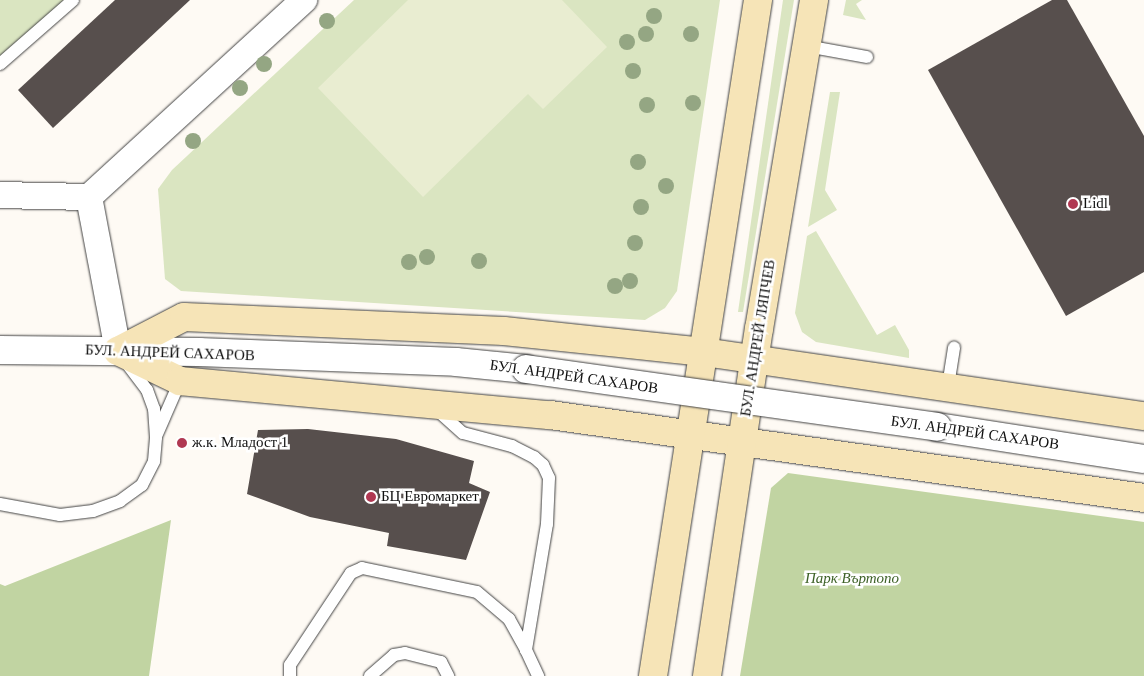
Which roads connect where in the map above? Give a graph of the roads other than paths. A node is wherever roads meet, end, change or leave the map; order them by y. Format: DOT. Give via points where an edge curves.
graph roads {
  1 [pos="73,0"];
  2 [pos="304,0"];
  3 [pos="758,0"];
  4 [pos="814,0"];
  5 [pos="806,46"];
  6 [pos="867,57"];
  7 [pos="0,64"];
  8 [pos="1,190"];
  9 [pos="89,197"];
  10 [pos="954,347"];
  11 [pos="0,350"];
  12 [pos="118,351"];
  13 [pos="704,352"];
  14 [pos="754,359"];
  15 [pos="180,381"];
  16 [pos="948,386"];
  17 [pos="432,406"];
  18 [pos="1144,416"];
  19 [pos="692,434"];
  20 [pos="156,437"];
  21 [pos="742,441"];
  22 [pos="1144,458"];
  23 [pos="1144,498"];
  24 [pos="0,504"];
  25 [pos="526,650"];
  26 [pos="290,676"];
  27 [pos="370,676"];
  28 [pos="448,676"];
  29 [pos="538,676"];
  30 [pos="653,676"];
  31 [pos="707,676"];
  1 -- 7 [label="lane"];
  2 -- 9 [label="street"];
  3 -- 13 [label="main road"];
  4 -- 5 [label="main road, БУЛ. АНДРЕЙ ЛЯПЧЕВ"];
  5 -- 6 [label="lane"];
  5 -- 14 [label="main road, БУЛ. АНДРЕЙ ЛЯПЧЕВ"];
  8 -- 9 [label="street"];
  9 -- 12 [label="street"];
  10 -- 16 [label="lane"];
  11 -- 12 [label="street, БУЛ. АНДРЕЙ САХАРОВ"];
  12 -- 13 [label="main road" via="184,317 504,331"];
  12 -- 15 [label="main road"];
  12 -- 20 [label="lane" via="147,390 154,410"];
  12 -- 22 [label="street, БУЛ. АНДРЕЙ САХАРОВ, bridge" via="456,362 526,369"];
  13 -- 14 [label="main road"];
  13 -- 19 [label="main road"];
  14 -- 16 [label="main road"];
  14 -- 21 [label="main road, БУЛ. АНДРЕЙ ЛЯПЧЕВ"];
  15 -- 17 [label="main road"];
  15 -- 20 [label="lane"];
  16 -- 18 [label="main road"];
  17 -- 19 [label="main road" via="550,415"];
  17 -- 25 [label="lane" via="463,433 512,446 534,457 548,478 547,524"];
  19 -- 21 [label="main road"];
  19 -- 30 [label="main road"];
  20 -- 24 [label="lane" via="154,461 142,485 120,501 93,512 60,515"];
  21 -- 23 [label="main road"];
  21 -- 31 [label="main road, БУЛ. АНДРЕЙ ЛЯПЧЕВ"];
  25 -- 26 [label="lane" via="509,619 477,592 362,568 350,573 290,665"];
  25 -- 29 [label="lane"];
  27 -- 28 [label="lane" via="394,655 405,653 441,662"];
}
